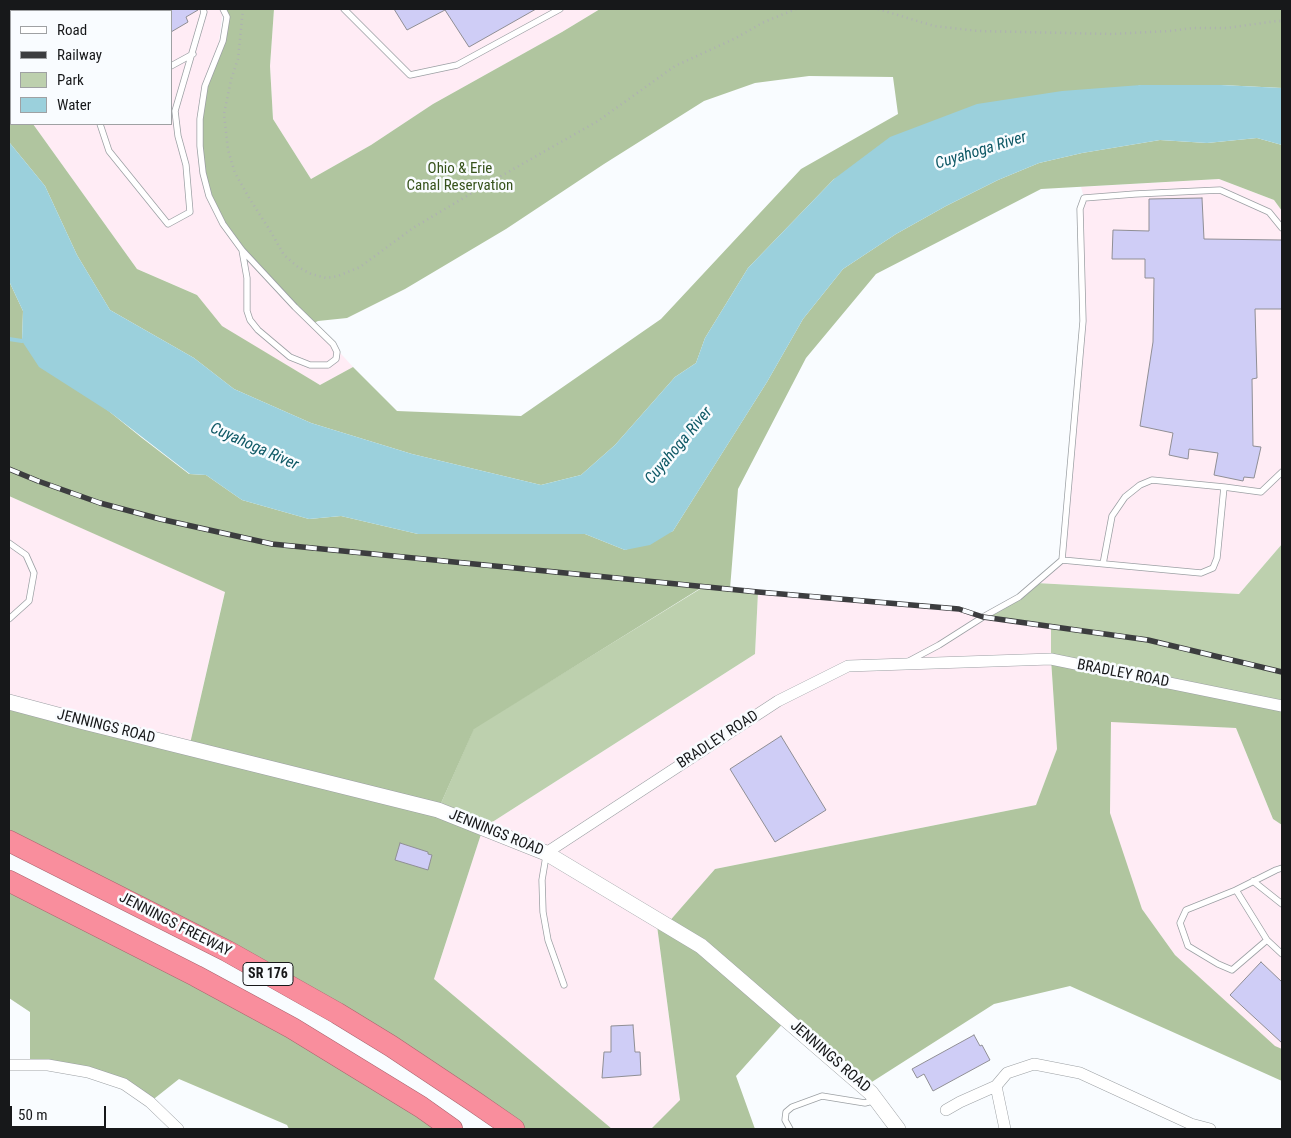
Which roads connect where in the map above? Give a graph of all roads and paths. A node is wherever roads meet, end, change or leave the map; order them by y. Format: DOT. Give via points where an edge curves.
graph roads {
  1 [pos="203,9"];
  2 [pos="223,9"];
  3 [pos="243,9"];
  4 [pos="344,9"];
  5 [pos="560,9"];
  6 [pos="796,9"];
  7 [pos="878,9"];
  8 [pos="1282,21"];
  9 [pos="193,54"];
  10 [pos="172,65"];
  11 [pos="100,125"];
  12 [pos="1282,228"];
  13 [pos="242,250"];
  14 [pos="1282,472"];
  15 [pos="1224,487"];
  16 [pos="9,543"];
  17 [pos="1062,560"];
  18 [pos="1103,564"];
  19 [pos="9,619"];
  20 [pos="903,664"];
  21 [pos="9,702"];
  22 [pos="1282,706"];
  23 [pos="9,841"];
  24 [pos="546,853"];
  25 [pos="1282,868"];
  26 [pos="9,881"];
  27 [pos="1253,881"];
  28 [pos="1236,890"];
  29 [pos="1282,904"];
  30 [pos="1267,940"];
  31 [pos="1282,954"];
  32 [pos="564,985"];
  33 [pos="9,1065"];
  34 [pos="996,1086"];
  35 [pos="877,1100"];
  36 [pos="946,1110"];
  37 [pos="178,1129"];
  38 [pos="452,1129"];
  39 [pos="514,1129"];
  40 [pos="790,1129"];
  41 [pos="898,1129"];
  42 [pos="1005,1129"];
  43 [pos="1210,1129"];
  1 -- 9 [label="lane"];
  2 -- 13 [label="lane" via="227,17 223,41 205,86 200,146 210,196 223,224"];
  3 -- 6 [label="path" via="238,59 224,114 228,150 235,173 284,255 298,267 326,278 360,266 413,228 598,121 675,66"];
  4 -- 5 [label="lane" via="410,75 458,65"];
  7 -- 8 [label="path" via="934,26 978,31 1112,34 1227,28"];
  9 -- 10 [label="lane"];
  9 -- 11 [label="lane" via="175,111 186,166 190,212 168,224 109,151"];
  12 -- 17 [label="lane" via="1270,212 1220,190 1084,198 1080,209 1083,321"];
  13 -- 13 [label="lane" via="247,278 247,311 258,330 290,357 310,365 328,365 336,359 337,352 332,344"];
  14 -- 15 [label="lane" via="1261,492"];
  15 -- 18 [label="lane" via="1152,480 1140,485 1125,497 1112,516"];
  15 -- 18 [label="lane" via="1217,558 1212,568 1201,573"];
  16 -- 19 [label="lane" via="26,555 34,574 29,601"];
  17 -- 18 [label="lane"];
  17 -- 20 [label="lane, BRADLEY ROAD" via="1019,597"];
  20 -- 22 [label="street, BRADLEY ROAD" via="1051,659"];
  20 -- 24 [label="street, BRADLEY ROAD" via="848,666 778,701"];
  21 -- 24 [label="street, JENNINGS ROAD" via="438,810"];
  23 -- 39 [label="highway, JENNINGS FREEWAY / SR 176" via="227,951 337,1013 432,1072"];
  24 -- 32 [label="lane" via="542,880 543,912 548,940"];
  24 -- 35 [label="street, JENNINGS ROAD" via="702,946"];
  25 -- 27 [label="lane"];
  26 -- 38 [label="highway, SR 176" via="284,1023"];
  27 -- 28 [label="lane"];
  27 -- 29 [label="lane"];
  28 -- 30 [label="lane"];
  28 -- 30 [label="lane" via="1186,910 1180,923 1188,946 1232,970"];
  30 -- 31 [label="lane"];
  33 -- 37 [label="street" via="48,1065 88,1072 124,1084 150,1102"];
  34 -- 36 [label="street"];
  34 -- 42 [label="street"];
  34 -- 43 [label="street" via="1008,1073 1034,1064 1080,1074 1191,1124"];
  35 -- 40 [label="lane" via="865,1103 822,1096 786,1112 785,1120"];
  35 -- 41 [label="street, JENNINGS ROAD"];
}
